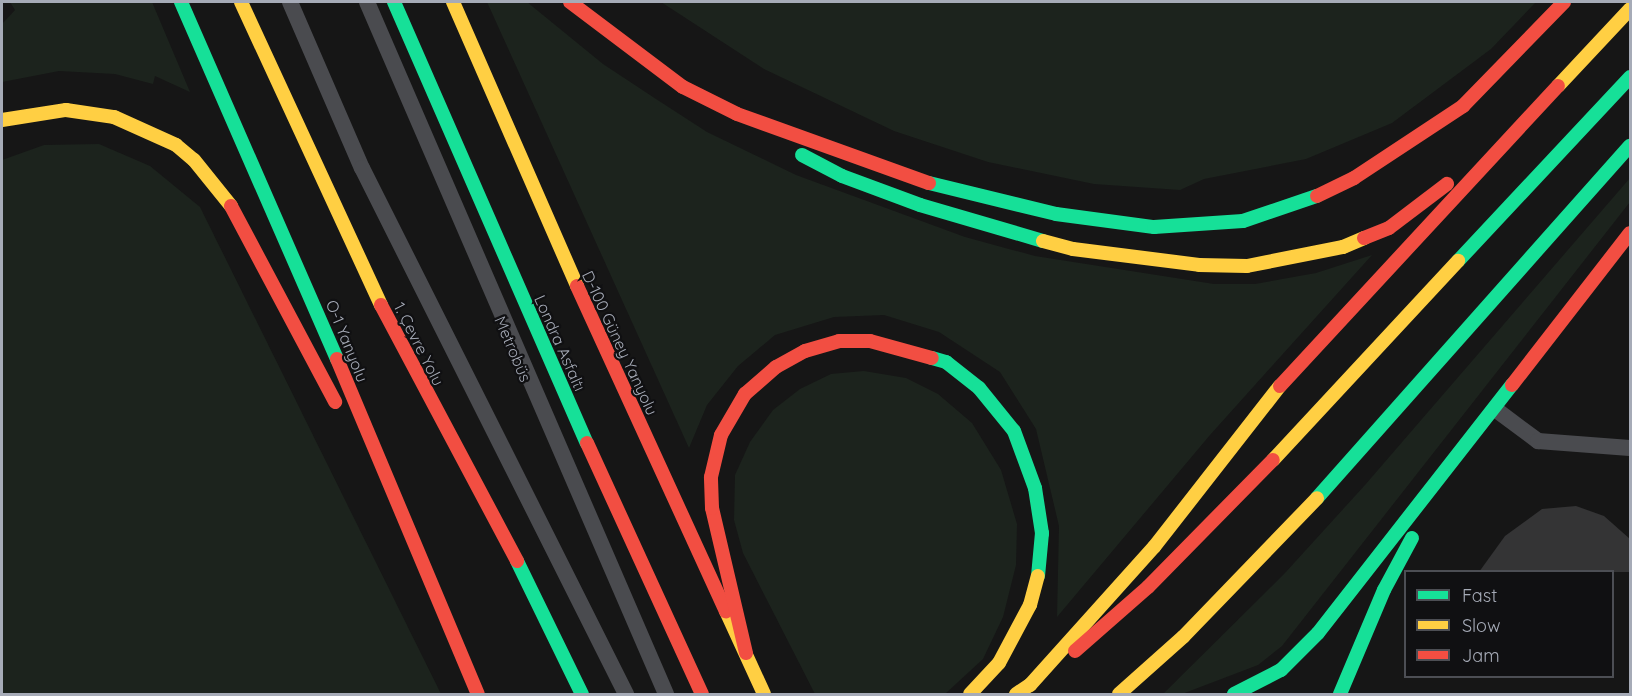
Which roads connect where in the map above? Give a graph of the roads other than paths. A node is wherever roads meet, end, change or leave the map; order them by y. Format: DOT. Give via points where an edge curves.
graph roads {
  1 [pos="181,2"];
  2 [pos="241,2"];
  3 [pos="290,2"];
  4 [pos="367,2"];
  5 [pos="394,2"];
  6 [pos="453,2"];
  7 [pos="570,2"];
  8 [pos="1564,2"];
  9 [pos="1630,9"];
  10 [pos="1630,77"];
  11 [pos="1560,86"];
  12 [pos="737,114"];
  13 [pos="2,120"];
  14 [pos="1630,146"];
  15 [pos="1630,233"];
  16 [pos="1495,409"];
  17 [pos="1630,448"];
  18 [pos="1446,473"];
  19 [pos="386,480"];
  20 [pos="746,653"];
  21 [pos="1030,685"];
  22 [pos="478,694"];
  23 [pos="582,694"];
  24 [pos="626,694"];
  25 [pos="666,694"];
  26 [pos="702,694"];
  27 [pos="764,694"];
  28 [pos="970,694"];
  29 [pos="1016,694"];
  30 [pos="1119,694"];
  31 [pos="1234,694"];
  32 [pos="1340,694"];
  1 -- 19 [label="main road, O-1 Yanyolu" via="304,276"];
  2 -- 23 [label="main road, 1. Çevre Yolu" via="357,260 533,592"];
  3 -- 24 [label="lane" via="362,168"];
  4 -- 25 [label="lane, Metrobüs"];
  5 -- 26 [label="main road, Londra Asfaltı" via="532,322"];
  6 -- 20 [label="main road, D-100 Güney Yanyolu" via="532,189"];
  7 -- 12 [label="main road" via="683,87"];
  8 -- 12 [label="main road" via="1463,106 1409,145 1302,203 1243,221 1154,227 1056,214 929,183"];
  9 -- 11 [label="main road"];
  10 -- 21 [label="main road" via="1198,537 1088,640"];
  11 -- 12 [label="main road" via="1451,181 1389,228 1343,247 1246,266 1142,260 1072,249 1003,231 842,176 768,136"];
  11 -- 21 [label="main road" via="1311,349 1245,427 1154,547"];
  13 -- 19 [label="main road" via="66,110 114,117 176,145 194,160 236,210 346,422"];
  14 -- 30 [label="main road" via="1293,525 1183,637"];
  15 -- 16 [label="main road"];
  16 -- 17 [label="lane" via="1538,441"];
  16 -- 18 [label="main road"];
  18 -- 31 [label="main road" via="1318,633 1281,670"];
  18 -- 32 [label="main road" via="1384,590"];
  19 -- 22 [label="main road, O-1 Yanyolu"];
  20 -- 27 [label="main road, D-100 Güney Yanyolu"];
  20 -- 28 [label="main road" via="712,508 711,477 721,435 745,394 776,367 805,351 839,341 870,341 946,362 978,388 1014,431 1035,488 1042,533 1039,573 1030,605 999,663"];
  21 -- 29 [label="main road"];
}
